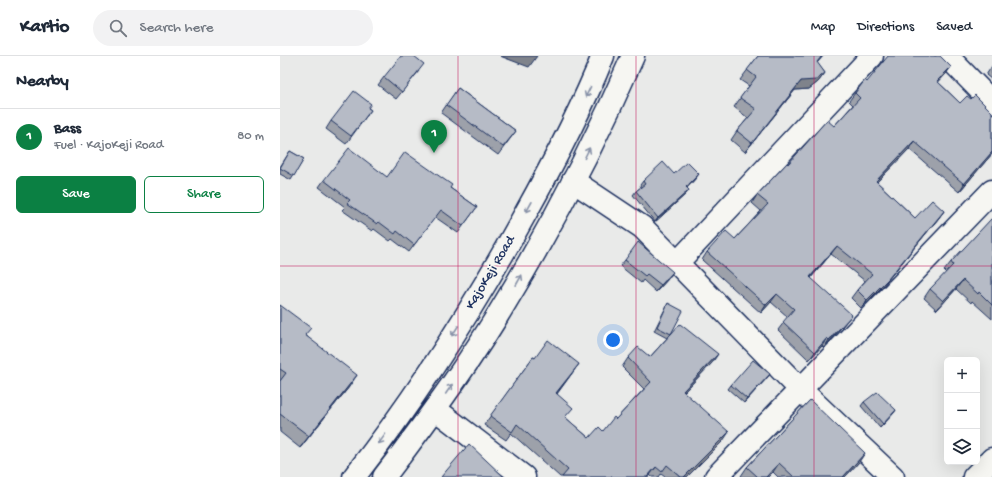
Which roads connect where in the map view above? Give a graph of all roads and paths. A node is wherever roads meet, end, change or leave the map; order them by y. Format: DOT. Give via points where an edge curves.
graph roads {
  1 [pos="603,56"];
  2 [pos="633,56"];
  3 [pos="872,56"];
  4 [pos="947,56"];
  5 [pos="992,102"];
  6 [pos="573,181"];
  7 [pos="992,191"];
  8 [pos="678,262"];
  9 [pos="800,389"];
  10 [pos="435,409"];
  11 [pos="992,459"];
  12 [pos="354,477"];
  13 [pos="384,477"];
  14 [pos="524,477"];
  15 [pos="716,477"];
  16 [pos="893,477"];
  17 [pos="974,477"];
  1 -- 12 [label="street, KajoKeji Road, one-way" via="552,166 488,280 424,380"];
  6 -- 2 [label="street, KajoKeji Road, one-way"];
  3 -- 8 [label="street"];
  4 -- 5 [label="street"];
  6 -- 8 [label="street" via="642,227"];
  10 -- 6 [label="street, KajoKeji Road, one-way" via="505,304"];
  7 -- 9 [label="street"];
  8 -- 9 [label="street"];
  9 -- 15 [label="street"];
  9 -- 16 [label="street"];
  10 -- 13 [label="street, KajoKeji Road"];
  10 -- 14 [label="street"];
  11 -- 17 [label="street"];
}
